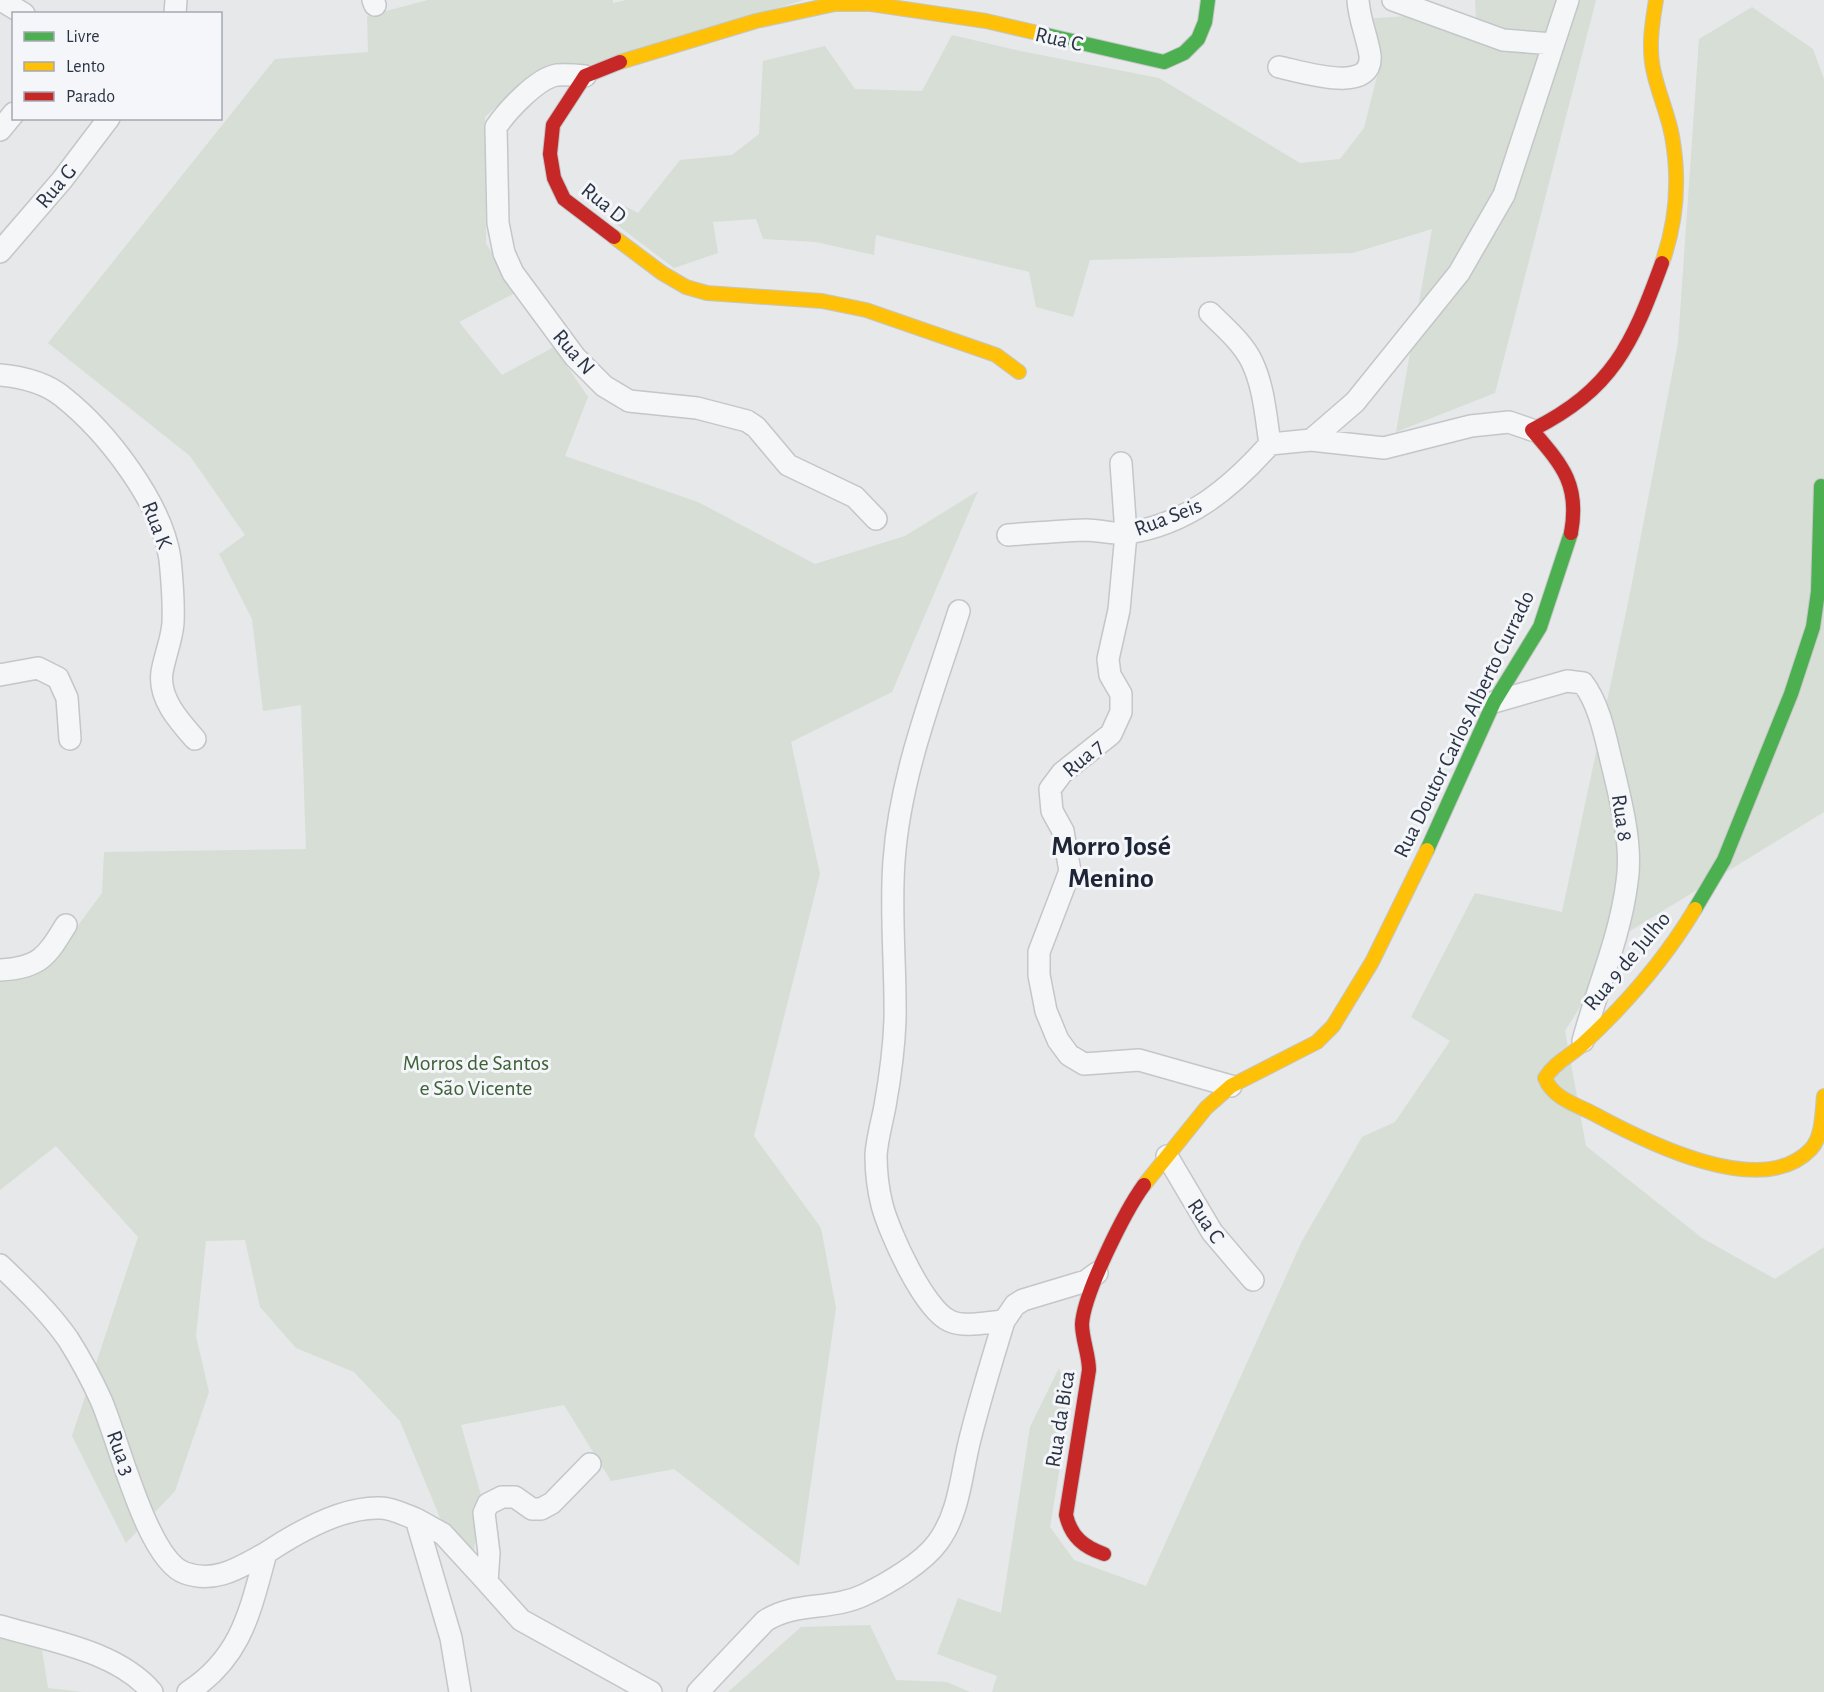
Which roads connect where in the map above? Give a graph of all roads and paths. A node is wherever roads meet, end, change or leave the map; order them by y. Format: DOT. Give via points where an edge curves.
graph roads {
  1 [pos="1,0"];
  2 [pos="1208,0"];
  3 [pos="1358,0"];
  4 [pos="1393,0"];
  5 [pos="1569,0"];
  6 [pos="1656,0"];
  7 [pos="872,2"];
  8 [pos="21,12"];
  9 [pos="1552,44"];
  10 [pos="1279,67"];
  11 [pos="585,76"];
  12 [pos="12,115"];
  13 [pos="107,120"];
  14 [pos="0,130"];
  15 [pos="0,252"];
  16 [pos="1210,313"];
  17 [pos="1019,372"];
  18 [pos="0,375"];
  19 [pos="1532,430"];
  20 [pos="1311,440"];
  21 [pos="1269,444"];
  22 [pos="1121,463"];
  23 [pos="1821,486"];
  24 [pos="876,519"];
  25 [pos="1126,534"];
  26 [pos="1008,535"];
  27 [pos="958,611"];
  28 [pos="0,675"];
  29 [pos="1494,702"];
  30 [pos="70,739"];
  31 [pos="195,739"];
  32 [pos="66,925"];
  33 [pos="0,970"];
  34 [pos="1582,1045"];
  35 [pos="1231,1086"];
  36 [pos="1824,1096"];
  37 [pos="1167,1156"];
  38 [pos="0,1265"];
  39 [pos="1097,1274"];
  40 [pos="1253,1280"];
  41 [pos="1004,1321"];
  42 [pos="590,1464"];
  43 [pos="416,1519"];
  44 [pos="266,1553"];
  45 [pos="1104,1554"];
  46 [pos="487,1582"];
  47 [pos="0,1626"];
  48 [pos="152,1692"];
  49 [pos="188,1692"];
  50 [pos="460,1692"];
  51 [pos="651,1692"];
  52 [pos="698,1692"];
  1 -- 8 [label="street"];
  2 -- 7 [label="street, Rua C" via="1207,23 1194,44 1179,58 1164,63 986,21"];
  3 -- 10 [label="street" via="1370,56 1364,72 1345,79"];
  4 -- 9 [label="street" via="1503,40"];
  5 -- 9 [label="street"];
  6 -- 19 [label="street" via="1650,46 1673,143 1678,192 1672,240 1621,357 1582,399"];
  7 -- 11 [label="street" via="796,10 635,57"];
  9 -- 20 [label="street" via="1504,195 1459,273 1355,402"];
  11 -- 17 [label="street, Rua D" via="553,125 550,154 554,178 564,199 662,273 686,287 707,293 822,302 866,310 996,355"];
  11 -- 24 [label="street, Rua N" via="556,75 542,80 496,127 498,223 513,273 575,357 604,386 629,401 697,408 747,421 788,465 855,497"];
  12 -- 14 [label="street"];
  13 -- 15 [label="street, Rua G"];
  16 -- 21 [label="street" via="1239,341 1252,362"];
  18 -- 31 [label="street, Rua K" via="23,377 62,396 102,435 145,493 162,528 170,558 173,624 162,674 165,694 175,717"];
  19 -- 20 [label="street" via="1509,422 1471,426 1384,448"];
  19 -- 29 [label="street, Rua Doutor Carlos Alberto Currado" via="1560,464 1574,493 1575,513 1570,541 1540,627"];
  20 -- 21 [label="street"];
  21 -- 25 [label="street, Rua Seis" via="1240,478 1215,498 1185,515"];
  22 -- 25 [label="street, Rua 7"];
  23 -- 34 [label="street, Rua 9 de Julho" via="1818,592 1813,627 1791,694 1724,860 1680,934 1654,968"];
  25 -- 26 [label="street, Rua Seis" via="1088,530"];
  25 -- 35 [label="street, Rua 7" via="1119,610 1108,659 1110,675 1121,694 1121,712 1111,734 1062,773 1050,789 1052,811 1063,831 1070,871 1040,952 1039,975 1046,1011 1058,1040 1075,1060 1095,1064 1139,1060"];
  27 -- 41 [label="street" via="904,791 894,860 895,1020 889,1084 876,1154 877,1177 882,1205 917,1285 946,1320 960,1324"];
  28 -- 30 [label="street" via="39,668 58,678 67,698"];
  29 -- 34 [label="street, Rua 8" via="1567,681 1583,683 1593,699 1608,748 1625,818 1628,881 1609,965 1593,1003"];
  29 -- 35 [label="street, Rua Doutor Carlos Alberto Currado" via="1449,806 1372,962 1333,1026 1317,1042"];
  32 -- 33 [label="street" via="47,955 32,966"];
  34 -- 36 [label="street, Rua 9 de Julho" via="1546,1074 1549,1087 1657,1146 1710,1163 1764,1170 1790,1165 1818,1139"];
  35 -- 37 [label="street, Rua Doutor Carlos Alberto Currado" via="1206,1108"];
  37 -- 39 [label="street, Rua Doutor Carlos Alberto Currado" via="1142,1187"];
  37 -- 40 [label="street, Rua C" via="1212,1232"];
  38 -- 44 [label="street, Rua 3" via="68,1338 100,1399 152,1537 166,1561 184,1573 211,1578"];
  39 -- 41 [label="street" via="1023,1300"];
  39 -- 45 [label="street, Rua da Bica" via="1082,1327 1089,1370 1066,1515 1068,1528 1076,1539 1086,1548"];
  41 -- 52 [label="street" via="969,1440 952,1518 937,1544 901,1574 842,1605 791,1609 775,1615"];
  42 -- 46 [label="street" via="552,1503 541,1509 532,1509 514,1497 502,1497 488,1504 484,1513 489,1553"];
  43 -- 44 [label="street, Rua 3" via="382,1508 356,1510 306,1529"];
  43 -- 46 [label="street, Rua 3" via="443,1534"];
  43 -- 50 [label="street" via="451,1638"];
  44 -- 49 [label="street" via="249,1618 236,1645 212,1675"];
  46 -- 51 [label="street, Rua 3" via="521,1620"];
  47 -- 48 [label="street" via="123,1667"];
}
